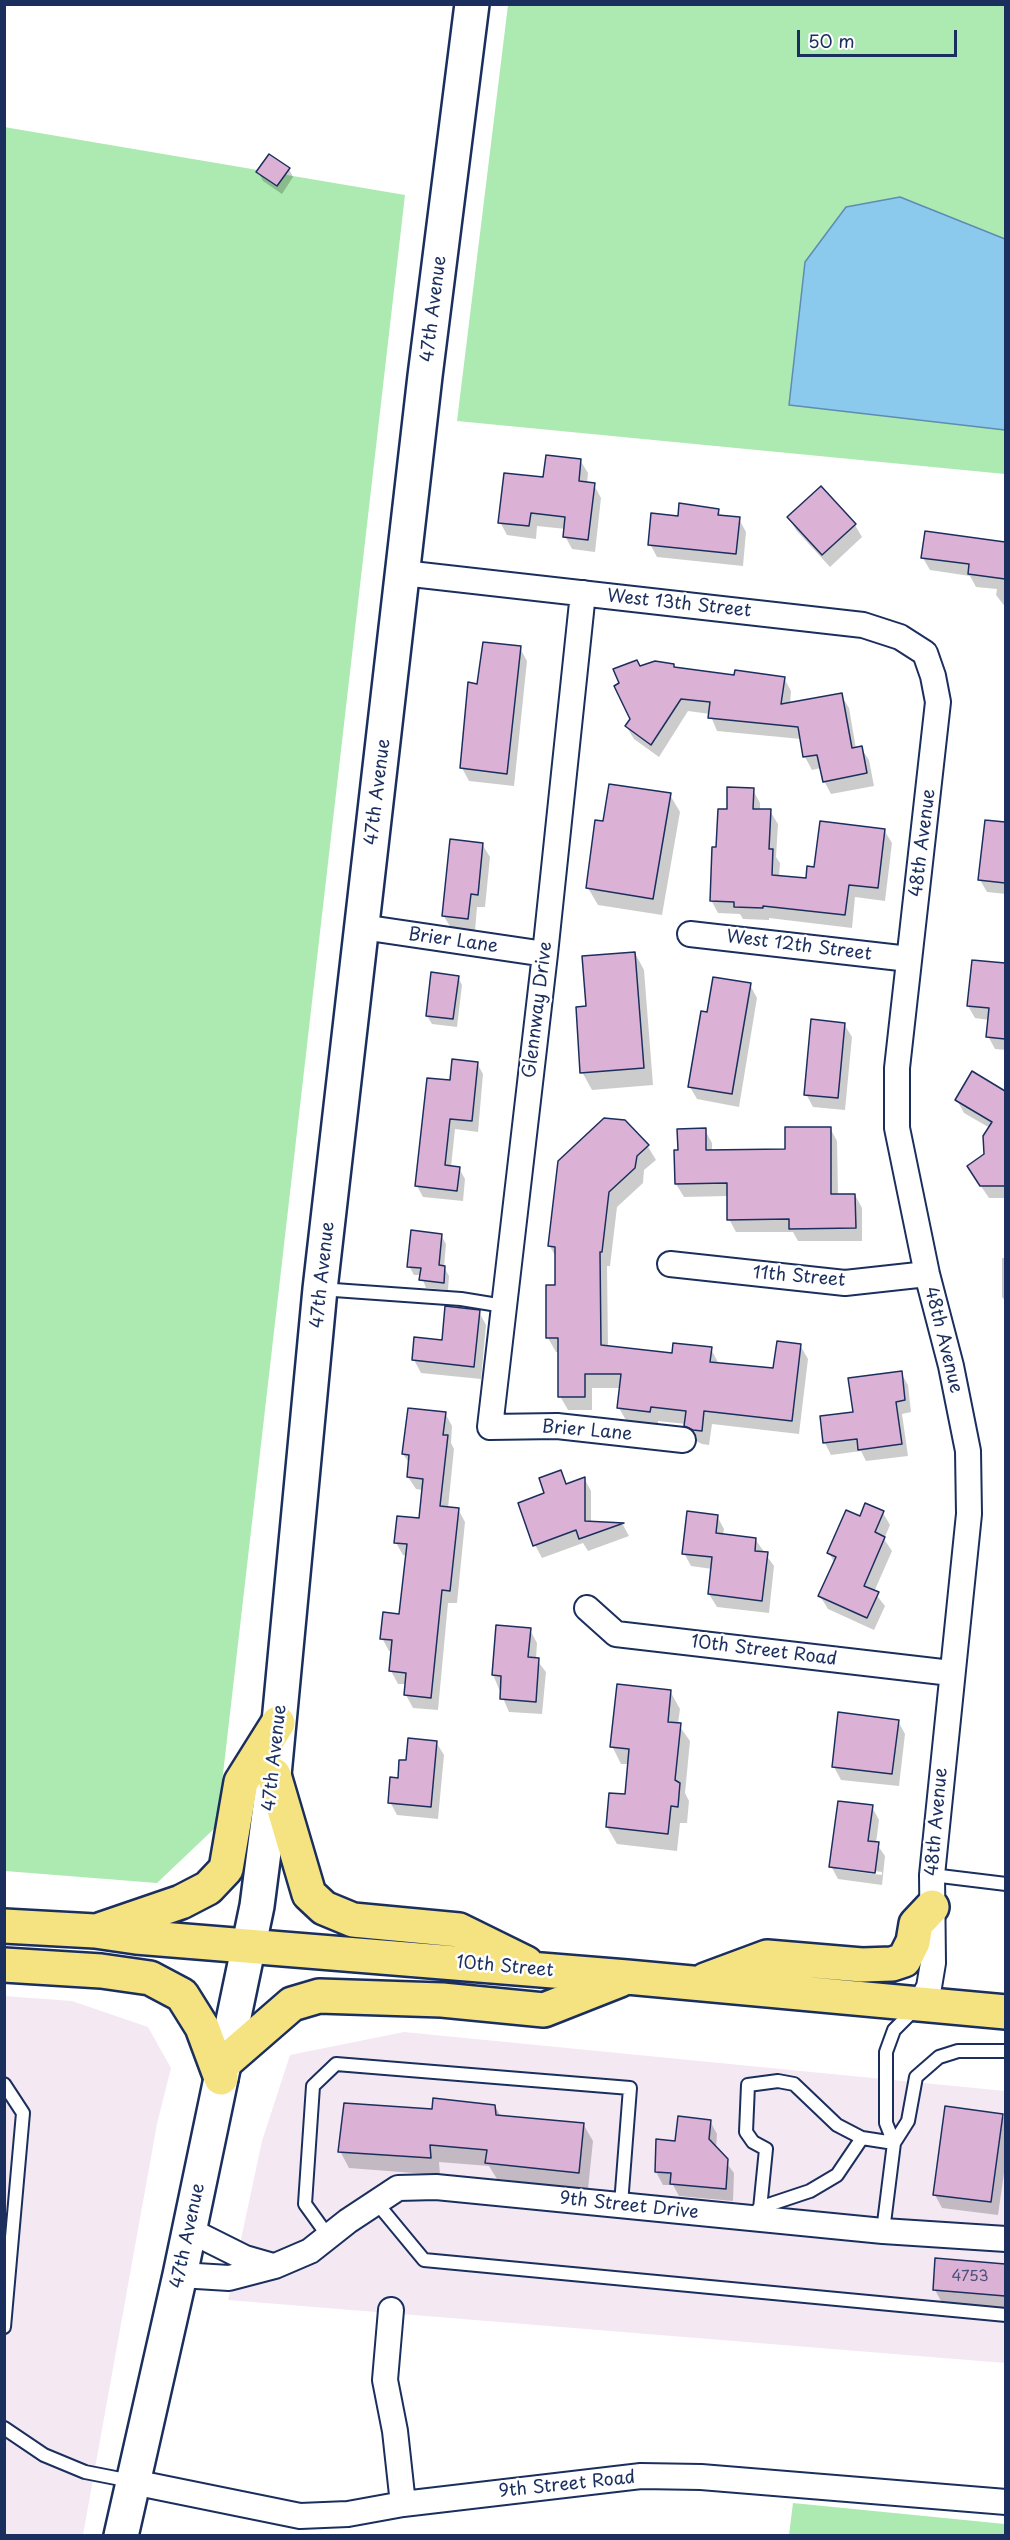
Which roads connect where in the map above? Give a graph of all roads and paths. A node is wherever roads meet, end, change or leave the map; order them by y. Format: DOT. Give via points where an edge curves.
graph roads {
  1 [pos="472,4"];
  2 [pos="403,573"];
  3 [pos="582,593"];
  4 [pos="933,676"];
  5 [pos="362,927"];
  6 [pos="690,934"];
  7 [pos="544,954"];
  8 [pos="909,959"];
  9 [pos="670,1264"];
  10 [pos="927,1274"];
  11 [pos="320,1289"];
  12 [pos="504,1306"];
  13 [pos="490,1427"];
  14 [pos="683,1440"];
  15 [pos="587,1608"];
  16 [pos="951,1673"];
  17 [pos="278,1724"];
  18 [pos="274,1775"];
  19 [pos="1005,1884"];
  20 [pos="932,1891"];
  21 [pos="4,1926"];
  22 [pos="95,1931"];
  23 [pos="250,1947"];
  24 [pos="4,1965"];
  25 [pos="541,1970"];
  26 [pos="627,1977"];
  27 [pos="694,1984"];
  28 [pos="919,2005"];
  29 [pos="1005,2012"];
  30 [pos="1005,2051"];
  31 [pos="222,2070"];
  32 [pos="4,2084"];
  33 [pos="862,2138"];
  34 [pos="894,2143"];
  35 [pos="376,2202"];
  36 [pos="621,2204"];
  37 [pos="759,2214"];
  38 [pos="189,2230"];
  39 [pos="883,2231"];
  40 [pos="328,2236"];
  41 [pos="1005,2239"];
  42 [pos="275,2266"];
  43 [pos="180,2275"];
  44 [pos="391,2310"];
  45 [pos="1005,2315"];
  46 [pos="4,2327"];
  47 [pos="4,2428"];
  48 [pos="133,2482"];
  49 [pos="1005,2502"];
  50 [pos="403,2504"];
  51 [pos="121,2535"];
  1 -- 2 [label="main road, 47th Avenue"];
  2 -- 3 [label="street, West 13th Street"];
  2 -- 5 [label="main road, 47th Avenue"];
  3 -- 4 [label="street, West 13th Street" via="863,625 900,637 925,653"];
  3 -- 7 [label="street, Glennway Drive"];
  4 -- 8 [label="street, 48th Avenue" via="938,702"];
  5 -- 7 [label="street, Brier Lane"];
  5 -- 11 [label="main road, 47th Avenue"];
  6 -- 8 [label="street, West 12th Street"];
  7 -- 12 [label="street, Glennway Drive"];
  8 -- 10 [label="street, 48th Avenue" via="897,1068 897,1128"];
  9 -- 10 [label="street, 11th Street" via="845,1283"];
  10 -- 16 [label="street, 48th Avenue" via="968,1451 968,1542"];
  11 -- 12 [label="lane" via="461,1299"];
  11 -- 17 [label="main road, 47th Avenue"];
  12 -- 13 [label="street, Glennway Drive"];
  13 -- 14 [label="street, Brier Lane" via="556,1426"];
  15 -- 16 [label="street, 10th Street Road" via="616,1634"];
  16 -- 20 [label="street, 48th Avenue"];
  17 -- 18 [label="main road, 47th Avenue"];
  17 -- 22 [label="main road" via="241,1782 226,1869 208,1888 181,1902"];
  18 -- 23 [label="main road, 47th Avenue"];
  18 -- 25 [label="main road" via="309,1894 324,1908 353,1920 459,1930"];
  19 -- 20 [label="lane"];
  20 -- 27 [label="main road" via="904,1960 862,1965 768,1957"];
  20 -- 28 [label="street, 48th Avenue" via="933,1964 929,1987"];
  21 -- 22 [label="main road, 10th Street"];
  22 -- 23 [label="main road, 10th Street"];
  23 -- 25 [label="main road, 10th Street"];
  23 -- 31 [label="main road, 47th Avenue"];
  24 -- 31 [label="main road" via="150,1978 182,1995"];
  25 -- 26 [label="main road, 10th Street"];
  26 -- 27 [label="main road, 10th Street"];
  26 -- 31 [label="main road" via="544,2010 442,2000 319,1996 292,2004"];
  27 -- 28 [label="main road, 10th Street"];
  28 -- 29 [label="main road, 10th Street"];
  28 -- 34 [label="lane" via="894,2030 886,2052 886,2123"];
  30 -- 34 [label="lane" via="958,2051 939,2057 916,2078 908,2121"];
  31 -- 38 [label="main road, 47th Avenue"];
  32 -- 46 [label="lane" via="23,2113"];
  33 -- 34 [label="lane"];
  33 -- 37 [label="lane" via="837,2175"];
  33 -- 37 [label="lane" via="837,2125 794,2084 778,2081 748,2085 746,2133 766,2149"];
  34 -- 39 [label="lane"];
  35 -- 36 [label="street, 9th Street Drive" via="398,2188 436,2187"];
  35 -- 40 [label="street, 9th Street Drive"];
  35 -- 45 [label="lane" via="424,2260"];
  36 -- 37 [label="street, 9th Street Drive"];
  36 -- 40 [label="lane" via="630,2088 336,2064 313,2086 304,2204"];
  37 -- 39 [label="street, 9th Street Drive"];
  38 -- 42 [label="street" via="245,2258"];
  38 -- 43 [label="main road, 47th Avenue"];
  39 -- 41 [label="street, 9th Street Drive"];
  40 -- 42 [label="street, 9th Street Drive" via="310,2251"];
  42 -- 43 [label="street, 9th Street Drive" via="229,2278"];
  43 -- 48 [label="main road, 47th Avenue"];
  44 -- 50 [label="street" via="385,2380"];
  47 -- 48 [label="lane" via="44,2455 85,2472"];
  48 -- 50 [label="street, 9th Street Road" via="300,2516 348,2514"];
  48 -- 51 [label="main road, 47th Avenue"];
  49 -- 50 [label="street, 9th Street Road" via="701,2477 641,2476"];
}
